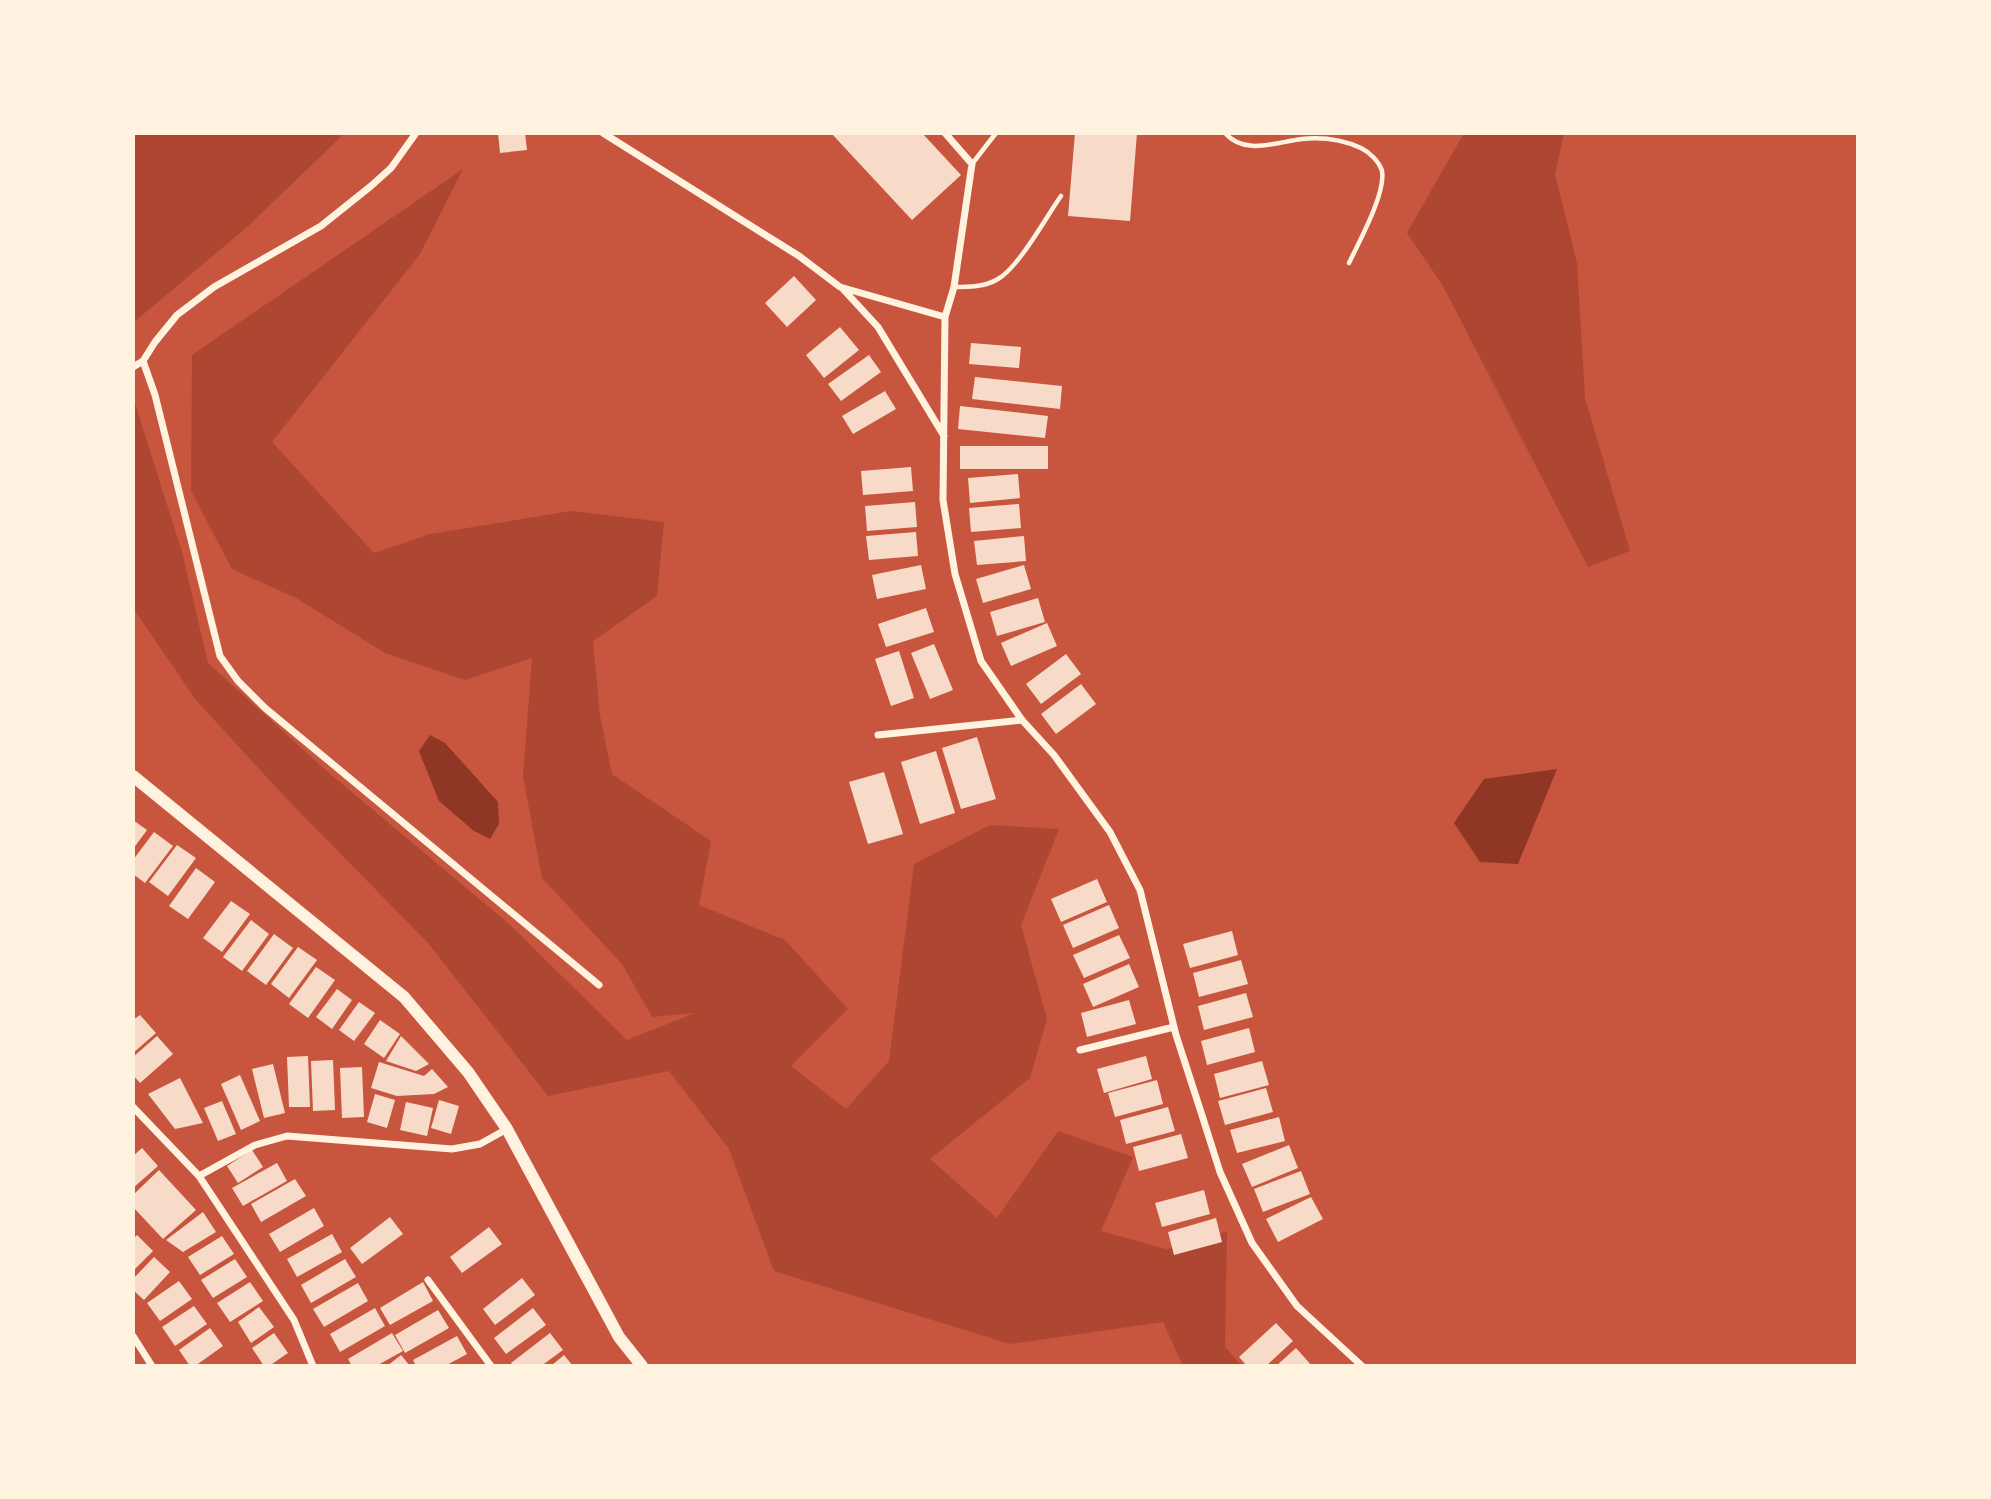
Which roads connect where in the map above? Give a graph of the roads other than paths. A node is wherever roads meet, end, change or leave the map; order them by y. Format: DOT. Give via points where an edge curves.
graph roads {
  1 [pos="416,133"];
  2 [pos="603,133"];
  3 [pos="945,133"];
  4 [pos="996,133"];
  5 [pos="1225,133"];
  6 [pos="972,164"];
  7 [pos="1061,196"];
  8 [pos="1349,263"];
  9 [pos="840,287"];
  10 [pos="954,287"];
  11 [pos="945,317"];
  12 [pos="143,361"];
  13 [pos="133,367"];
  14 [pos="944,437"];
  15 [pos="1022,720"];
  16 [pos="878,736"];
  17 [pos="133,776"];
  18 [pos="599,985"];
  19 [pos="1174,1027"];
  20 [pos="1080,1050"];
  21 [pos="133,1107"];
  22 [pos="507,1129"];
  23 [pos="199,1176"];
  24 [pos="428,1280"];
  25 [pos="133,1336"];
  26 [pos="152,1366"];
  27 [pos="313,1366"];
  28 [pos="491,1366"];
  29 [pos="642,1366"];
  30 [pos="1362,1366"];
  1 -- 12 [label="street" via="391,168 321,226 214,287 177,315"];
  2 -- 9 [label="street" via="799,256"];
  3 -- 6 [label="street"];
  4 -- 6 [label="lane"];
  5 -- 8 [label="lane" via="1251,147 1305,139 1345,141 1370,152 1382,171 1378,202"];
  6 -- 10 [label="street"];
  7 -- 10 [label="lane" via="1014,264 997,280"];
  9 -- 11 [label="street"];
  9 -- 14 [label="street" via="878,327"];
  10 -- 11 [label="street"];
  11 -- 14 [label="street"];
  12 -- 13 [label="street"];
  12 -- 18 [label="street" via="220,656 238,681"];
  14 -- 15 [label="street" via="943,500 955,575 981,661"];
  15 -- 16 [label="street"];
  15 -- 19 [label="street" via="1054,755 1110,832 1140,890"];
  17 -- 22 [label="street" via="404,997 468,1072"];
  19 -- 20 [label="street"];
  19 -- 30 [label="street" via="1220,1172 1251,1243 1297,1306"];
  21 -- 23 [label="street"];
  22 -- 23 [label="street" via="480,1144 452,1149 287,1136 255,1144"];
  22 -- 29 [label="street" via="620,1338"];
  23 -- 27 [label="street" via="295,1320"];
  24 -- 28 [label="street"];
  25 -- 26 [label="street"];
}
